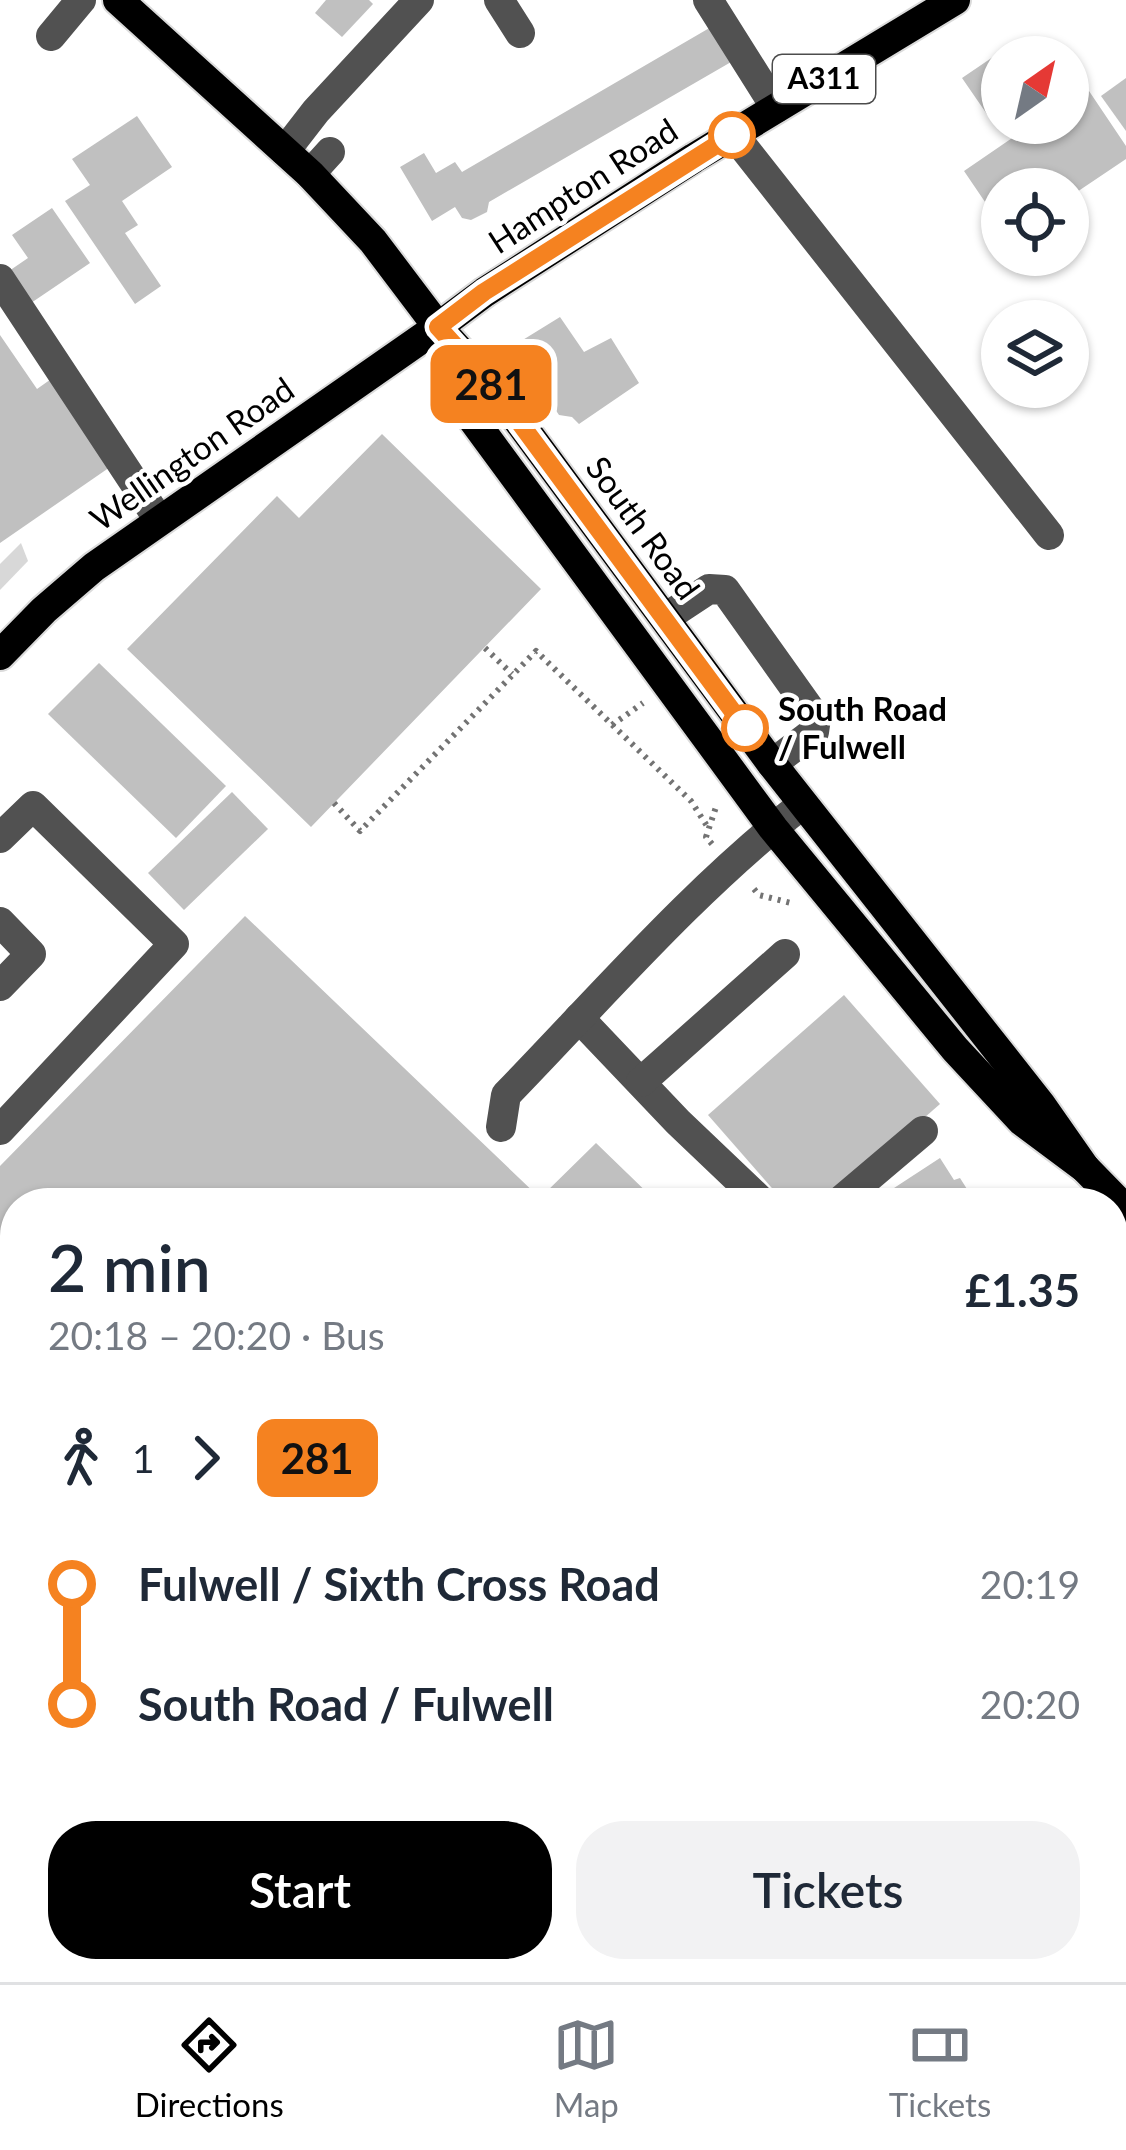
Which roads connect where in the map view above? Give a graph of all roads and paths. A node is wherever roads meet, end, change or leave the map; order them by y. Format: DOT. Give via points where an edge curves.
graph roads {
  1 [pos="80,0"];
  2 [pos="118,0"];
  3 [pos="419,0"];
  4 [pos="499,0"];
  5 [pos="708,0"];
  6 [pos="955,0"];
  7 [pos="520,33"];
  8 [pos="51,36"];
  9 [pos="776,108"];
  10 [pos="733,134"];
  11 [pos="285,151"];
  12 [pos="0,278"];
  13 [pos="438,327"];
  14 [pos="159,520"];
  15 [pos="1049,535"];
  16 [pos="665,618"];
  17 [pos="484,648"];
  18 [pos="0,655"];
  19 [pos="513,675"];
  20 [pos="642,704"];
  21 [pos="612,725"];
  22 [pos="772,764"];
  23 [pos="334,803"];
  24 [pos="803,804"];
  25 [pos="773,828"];
  26 [pos="709,829"];
  27 [pos="0,838"];
  28 [pos="0,922"];
  29 [pos="785,953"];
  30 [pos="0,986"];
  31 [pos="579,1018"];
  32 [pos="641,1082"];
  33 [pos="501,1127"];
  34 [pos="0,1130"];
  35 [pos="923,1131"];
  36 [pos="1085,1168"];
  37 [pos="747,1188"];
  38 [pos="856,1188"];
  39 [pos="1105,1188"];
  1 -- 8 [label="street"];
  2 -- 11 [label="main road"];
  3 -- 11 [label="street"];
  4 -- 7 [label="street"];
  5 -- 9 [label="street"];
  6 -- 9 [label="main road, Hampton Road / A311"];
  9 -- 10 [label="main road, Hampton Road / A311"];
  10 -- 13 [label="main road, Hampton Road / A311"];
  10 -- 15 [label="street"];
  11 -- 13 [label="main road" via="320,163"];
  12 -- 14 [label="street"];
  13 -- 14 [label="main road, Wellington Road / A311"];
  13 -- 16 [label="main road, South Road" via="497,392"];
  13 -- 25 [label="main road, South Road" via="463,406"];
  14 -- 18 [label="main road, Wellington Road / A311" via="94,567"];
  16 -- 22 [label="main road, South Road"];
  16 -- 22 [label="street" via="710,589 724,590 817,718 814,732"];
  17 -- 19 [label="path"];
  19 -- 21 [label="path" via="536,651"];
  19 -- 23 [label="path" via="361,831"];
  20 -- 21 [label="path"];
  21 -- 26 [label="path"];
  22 -- 24 [label="main road, South Road"];
  24 -- 25 [label="street"];
  24 -- 36 [label="main road, South Road"];
  25 -- 31 [label="street"];
  25 -- 36 [label="main road, South Road" via="955,1049 1022,1121"];
  27 -- 34 [label="street" via="33,806 174,944"];
  28 -- 30 [label="street" via="31,953"];
  29 -- 32 [label="street"];
  31 -- 32 [label="street"];
  31 -- 33 [label="street" via="506,1095"];
  32 -- 37 [label="street"];
  35 -- 38 [label="street"];
  36 -- 39 [label="main road, South Road"];
}
